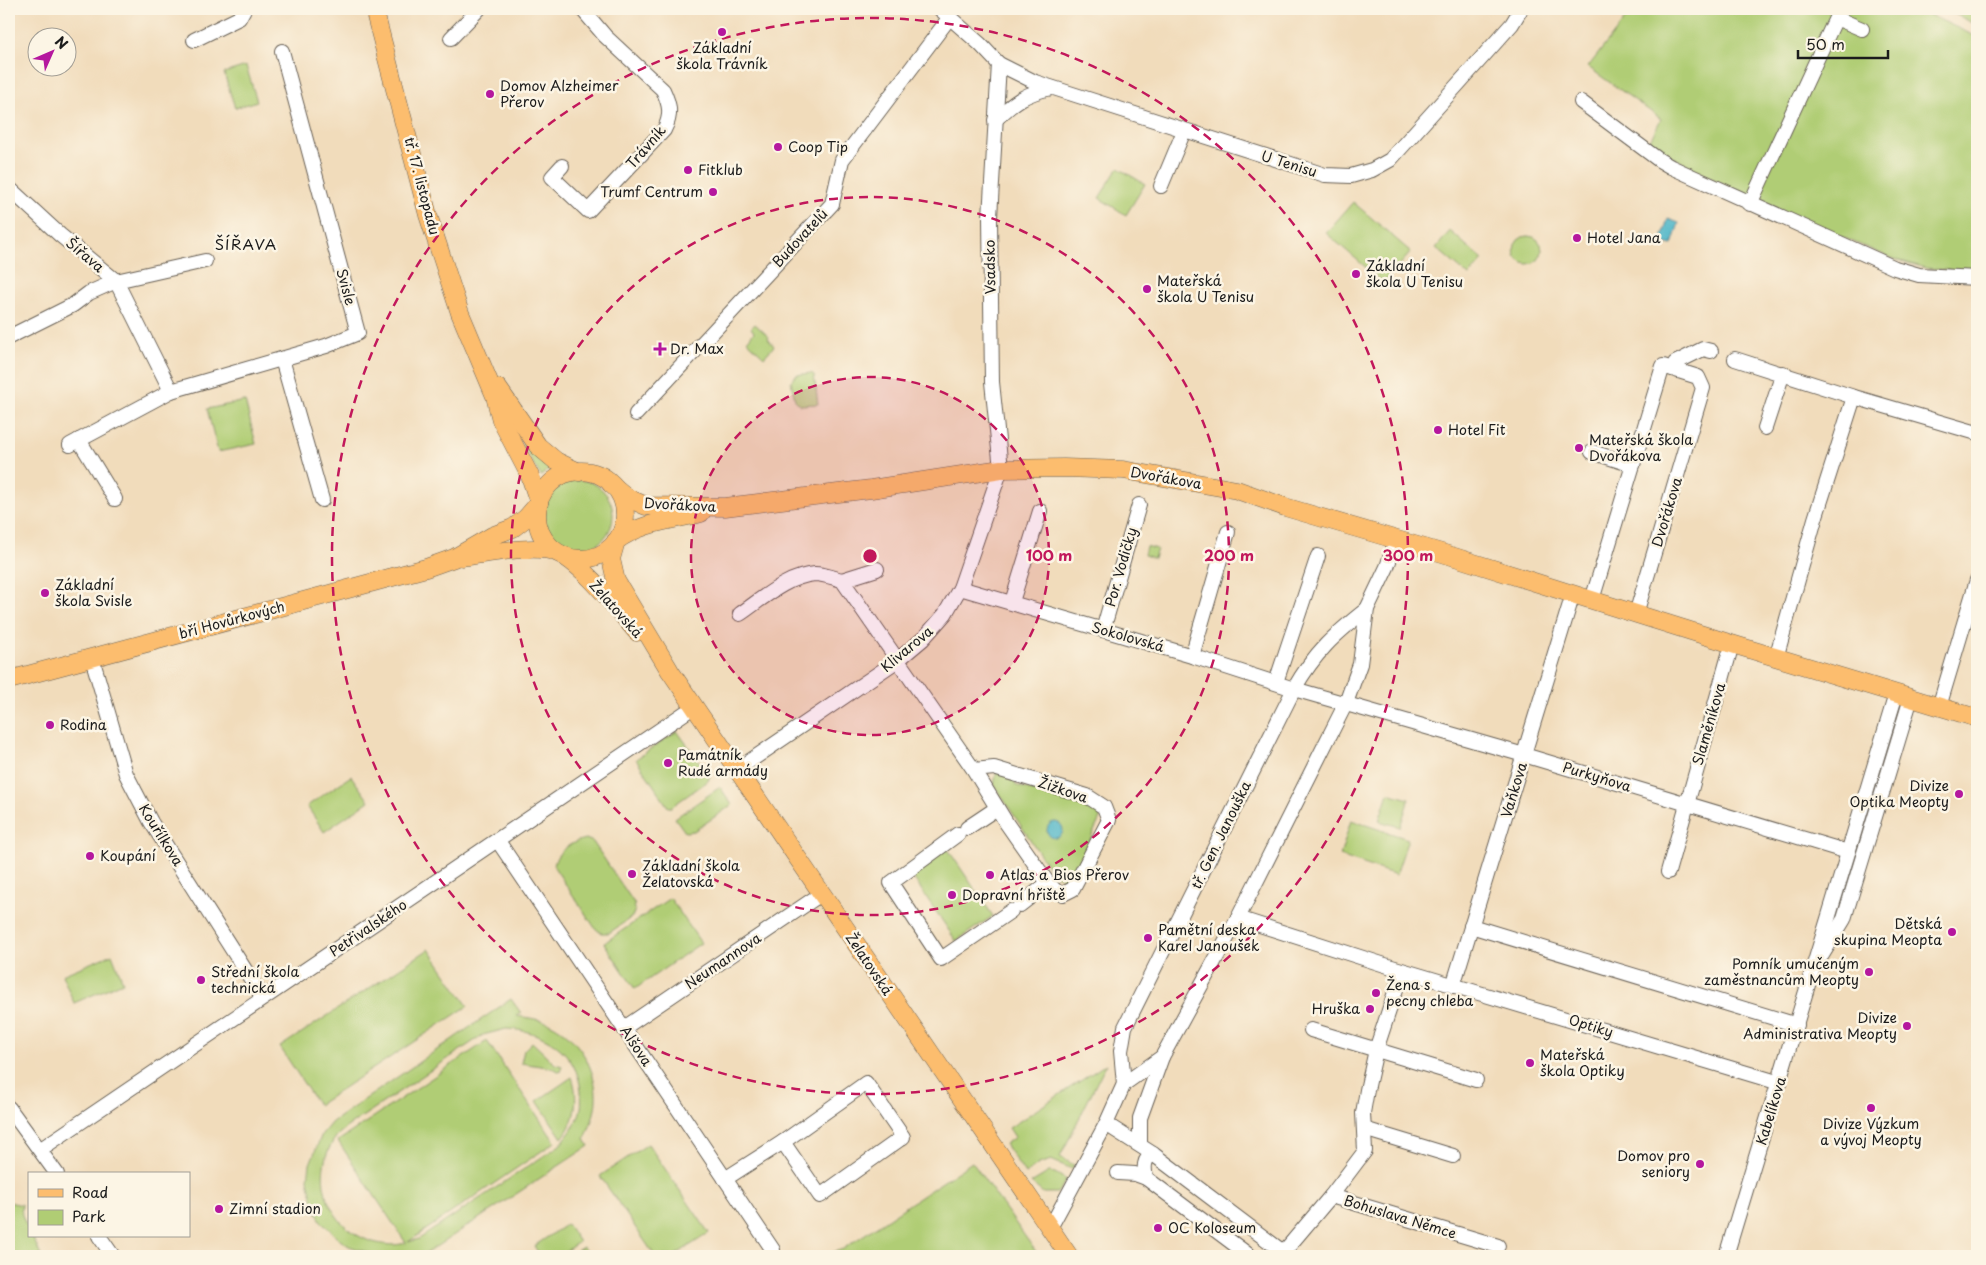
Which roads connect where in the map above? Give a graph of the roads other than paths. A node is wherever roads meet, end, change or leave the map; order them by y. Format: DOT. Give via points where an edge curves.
graph roads {
  1 [pos="244,9"];
  2 [pos="374,9"];
  3 [pos="479,9"];
  4 [pos="582,9"];
  5 [pos="1521,9"];
  6 [pos="945,13"];
  7 [pos="1862,29"];
  8 [pos="452,38"];
  9 [pos="194,40"];
  10 [pos="282,51"];
  11 [pos="999,64"];
  12 [pos="1053,88"];
  13 [pos="1581,102"];
  14 [pos="995,120"];
  15 [pos="1184,131"];
  16 [pos="562,166"];
  17 [pos="1161,186"];
  18 [pos="9,188"];
  19 [pos="1750,204"];
  20 [pos="205,261"];
  21 [pos="1977,278"];
  22 [pos="116,281"];
  23 [pos="9,337"];
  24 [pos="1711,351"];
  25 [pos="282,359"];
  26 [pos="1735,359"];
  27 [pos="480,360"];
  28 [pos="1673,369"];
  29 [pos="1783,373"];
  30 [pos="171,390"];
  31 [pos="1854,397"];
  32 [pos="636,414"];
  33 [pos="1765,428"];
  34 [pos="1977,433"];
  35 [pos="1592,452"];
  36 [pos="1632,465"];
  37 [pos="1001,469"];
  38 [pos="579,472"];
  39 [pos="611,484"];
  40 [pos="115,499"];
  41 [pos="322,500"];
  42 [pos="539,503"];
  43 [pos="1140,505"];
  44 [pos="725,506"];
  45 [pos="1040,511"];
  46 [pos="1228,532"];
  47 [pos="1396,540"];
  48 [pos="616,541"];
  49 [pos="557,552"];
  50 [pos="1318,556"];
  51 [pos="454,558"];
  52 [pos="877,569"];
  53 [pos="842,580"];
  54 [pos="1977,580"];
  55 [pos="960,588"];
  56 [pos="1573,594"];
  57 [pos="1592,600"];
  58 [pos="1012,602"];
  59 [pos="1367,609"];
  60 [pos="740,614"];
  61 [pos="1636,614"];
  62 [pos="1103,630"];
  63 [pos="1732,644"];
  64 [pos="1192,656"];
  65 [pos="92,658"];
  66 [pos="1776,658"];
  67 [pos="898,660"];
  68 [pos="670,671"];
  69 [pos="9,680"];
  70 [pos="1276,682"];
  71 [pos="1294,689"];
  72 [pos="1904,696"];
  73 [pos="1346,704"];
  74 [pos="695,706"];
  75 [pos="1939,707"];
  76 [pos="1977,718"];
  77 [pos="1524,754"];
  78 [pos="738,769"];
  79 [pos="974,770"];
  80 [pos="1686,804"];
  81 [pos="997,808"];
  82 [pos="498,841"];
  83 [pos="1848,852"];
  84 [pos="1668,872"];
  85 [pos="1048,883"];
  86 [pos="822,894"];
  87 [pos="1238,918"];
  88 [pos="1471,926"];
  89 [pos="1831,932"];
  90 [pos="1402,971"];
  91 [pos="1453,986"];
  92 [pos="263,998"];
  93 [pos="1797,1025"];
  94 [pos="624,1028"];
  95 [pos="1311,1030"];
  96 [pos="1376,1050"];
  97 [pos="1162,1057"];
  98 [pos="1476,1080"];
  99 [pos="1780,1083"];
  100 [pos="1124,1084"];
  101 [pos="9,1108"];
  102 [pos="1106,1124"];
  103 [pos="1364,1130"];
  104 [pos="783,1142"];
  105 [pos="1140,1145"];
  106 [pos="41,1149"];
  107 [pos="1153,1154"];
  108 [pos="1453,1156"];
  109 [pos="57,1172"];
  110 [pos="1118,1173"];
  111 [pos="1146,1178"];
  112 [pos="725,1179"];
  113 [pos="1331,1196"];
  114 [pos="1050,1228"];
  115 [pos="101,1238"];
  116 [pos="1498,1246"];
  117 [pos="773,1250"];
  118 [pos="1281,1254"];
  119 [pos="113,1256"];
  120 [pos="1069,1256"];
  121 [pos="1250,1256"];
  122 [pos="1726,1256"];
  1 -- 9 [label="street" via="239,18"];
  2 -- 27 [label="main road, tř. 17. listopadu" via="428,215 460,313"];
  3 -- 8 [label="street"];
  4 -- 16 [label="street, Trávník" via="605,36 662,90 670,112 664,130 588,211 552,177"];
  5 -- 15 [label="street, U Tenisu" via="1512,24 1409,140 1390,160 1372,170 1351,176 1325,176"];
  6 -- 11 [label="street, U Tenisu"];
  6 -- 32 [label="street, Budovatelů" via="842,160 832,204"];
  7 -- 19 [label="street" via="1836,18"];
  10 -- 25 [label="street, Svisle" via="358,333"];
  11 -- 12 [label="street, U Tenisu"];
  11 -- 14 [label="street, Vsadsko"];
  12 -- 14 [label="street" via="1028,94"];
  12 -- 15 [label="street, U Tenisu"];
  13 -- 19 [label="street" via="1666,164"];
  14 -- 37 [label="street, Vsadsko" via="990,217 992,382"];
  15 -- 17 [label="street"];
  18 -- 22 [label="street, Šířava"];
  19 -- 21 [label="street" via="1895,268 1919,275"];
  20 -- 22 [label="street, Šířava"];
  22 -- 23 [label="street"];
  22 -- 30 [label="street"];
  24 -- 28 [label="street" via="1703,349 1696,352 1675,363"];
  25 -- 30 [label="street, Svisle"];
  25 -- 41 [label="street"];
  26 -- 29 [label="street"];
  27 -- 38 [label="main road, tř. 17. listopadu" via="538,446 556,461"];
  27 -- 42 [label="main road, tř. 17. listopadu" via="501,420 526,467"];
  28 -- 36 [label="street" via="1663,366"];
  28 -- 61 [label="street, Dvořákova" via="1698,377 1703,388"];
  29 -- 31 [label="street"];
  29 -- 33 [label="street"];
  30 -- 40 [label="street, Svisle" via="74,442"];
  31 -- 34 [label="street"];
  31 -- 66 [label="street"];
  35 -- 36 [label="street"];
  36 -- 57 [label="street"];
  37 -- 44 [label="main road, Dvořákova" via="871,489"];
  37 -- 47 [label="main road, Dvořákova" via="1123,470 1237,490"];
  37 -- 55 [label="street, Klivarova"];
  38 -- 39 [label="main road" via="596,474"];
  38 -- 42 [label="main road" via="554,480"];
  39 -- 44 [label="main road, Dvořákova" via="628,498 646,506"];
  39 -- 48 [label="main road" via="621,498 624,515"];
  42 -- 49 [label="main road" via="537,522 540,531"];
  42 -- 51 [label="main road, bří Hovůrkových" via="513,528"];
  43 -- 62 [label="street, Por. Vodičky"];
  44 -- 48 [label="main road, Dvořákova" via="647,524"];
  45 -- 58 [label="street"];
  46 -- 64 [label="street"];
  47 -- 56 [label="main road, Dvořákova"];
  47 -- 59 [label="street, tř. Gen. Janouška"];
  48 -- 49 [label="main road" via="602,553 584,559"];
  48 -- 68 [label="main road, Želatovská" via="611,559 616,581"];
  49 -- 51 [label="main road, bří Hovůrkových" via="515,550"];
  49 -- 68 [label="main road, Želatovská" via="591,580"];
  50 -- 70 [label="street"];
  51 -- 65 [label="main road, bří Hovůrkových"];
  52 -- 53 [label="street"];
  53 -- 60 [label="street" via="817,574 805,576 788,582"];
  53 -- 67 [label="street"];
  54 -- 75 [label="street"];
  55 -- 58 [label="street, Sokolovská"];
  55 -- 67 [label="street, Klivarova" via="945,614"];
  56 -- 57 [label="main road, Dvořákova"];
  56 -- 77 [label="street, Vaňkova"];
  57 -- 61 [label="main road, Dvořákova"];
  58 -- 62 [label="street, Sokolovská"];
  59 -- 71 [label="street, tř. Gen. Janouška" via="1333,636 1307,666"];
  59 -- 73 [label="street, tř. Gen. Janouška" via="1360,664"];
  61 -- 63 [label="main road, Dvořákova"];
  62 -- 64 [label="street, Sokolovská"];
  63 -- 66 [label="main road, Dvořákova"];
  63 -- 80 [label="street, Slaměníkova"];
  64 -- 70 [label="street, Sokolovská"];
  65 -- 69 [label="main road, bří Hovůrkových"];
  65 -- 92 [label="street, Kouřílkova" via="126,774 151,822"];
  66 -- 72 [label="main road, Dvořákova"];
  67 -- 78 [label="street, Klivarova"];
  67 -- 79 [label="street"];
  68 -- 74 [label="main road, Želatovská"];
  70 -- 71 [label="street, Sokolovská"];
  71 -- 73 [label="street, Sokolovská"];
  71 -- 100 [label="street, tř. Gen. Janouška" via="1125,1027 1121,1051"];
  72 -- 75 [label="main road, Dvořákova"];
  72 -- 83 [label="street, Kabelíkova"];
  72 -- 89 [label="street, Kabelíkova" via="1844,919"];
  73 -- 77 [label="street, Purkyňova"];
  73 -- 87 [label="street, tř. Gen. Janouška"];
  74 -- 78 [label="main road, Želatovská"];
  74 -- 82 [label="street, Petřivalského"];
  75 -- 76 [label="main road, Dvořákova"];
  77 -- 80 [label="street, Purkyňova"];
  77 -- 88 [label="street, Vaňkova"];
  78 -- 86 [label="main road, Želatovská"];
  79 -- 81 [label="street"];
  79 -- 85 [label="street, Žižkova" via="994,768 1087,796 1104,807 1109,820 1073,890 1063,894"];
  80 -- 83 [label="street, Purkyňova"];
  80 -- 84 [label="street, Slaměníkova"];
  81 -- 85 [label="street"];
  81 -- 85 [label="street" via="891,883 941,959"];
  82 -- 92 [label="street, Petřivalského"];
  82 -- 94 [label="street, Alšova"];
  83 -- 89 [label="street, Kabelíkova"];
  86 -- 94 [label="street, Neumannova"];
  86 -- 114 [label="main road, Želatovská"];
  87 -- 90 [label="street, Optiky"];
  87 -- 97 [label="street, tř. Gen. Janouška"];
  88 -- 91 [label="street, Vaňkova"];
  88 -- 93 [label="street"];
  89 -- 93 [label="street, Kabelíkova" via="1815,966"];
  90 -- 91 [label="street, Optiky"];
  90 -- 96 [label="street"];
  91 -- 99 [label="street, Optiky"];
  92 -- 106 [label="street, Petřivalského"];
  93 -- 99 [label="street, Kabelíkova"];
  94 -- 112 [label="street, Alšova"];
  95 -- 96 [label="street"];
  96 -- 98 [label="street"];
  96 -- 103 [label="street" via="1363,1113"];
  97 -- 100 [label="street, tř. Gen. Janouška"];
  97 -- 105 [label="street" via="1140,1118"];
  99 -- 122 [label="street, Kabelíkova"];
  100 -- 102 [label="street, tř. Gen. Janouška"];
  101 -- 106 [label="street"];
  102 -- 105 [label="street, Bohuslava Němce"];
  102 -- 114 [label="street, tř. Gen. Janouška"];
  103 -- 108 [label="street"];
  103 -- 113 [label="street, Bohuslava Němce" via="1365,1151"];
  104 -- 104 [label="street" via="820,1196 903,1137 866,1083"];
  104 -- 112 [label="street"];
  105 -- 107 [label="street, Bohuslava Němce"];
  106 -- 109 [label="street"];
  107 -- 111 [label="street" via="1145,1162"];
  107 -- 118 [label="street, Bohuslava Němce"];
  110 -- 111 [label="street"];
  111 -- 121 [label="street"];
  112 -- 117 [label="street, Alšova"];
  113 -- 116 [label="street, Bohuslava Němce"];
  113 -- 118 [label="street, Bohuslava Němce"];
  114 -- 120 [label="main road, Želatovská"];
  115 -- 119 [label="street"];
}
